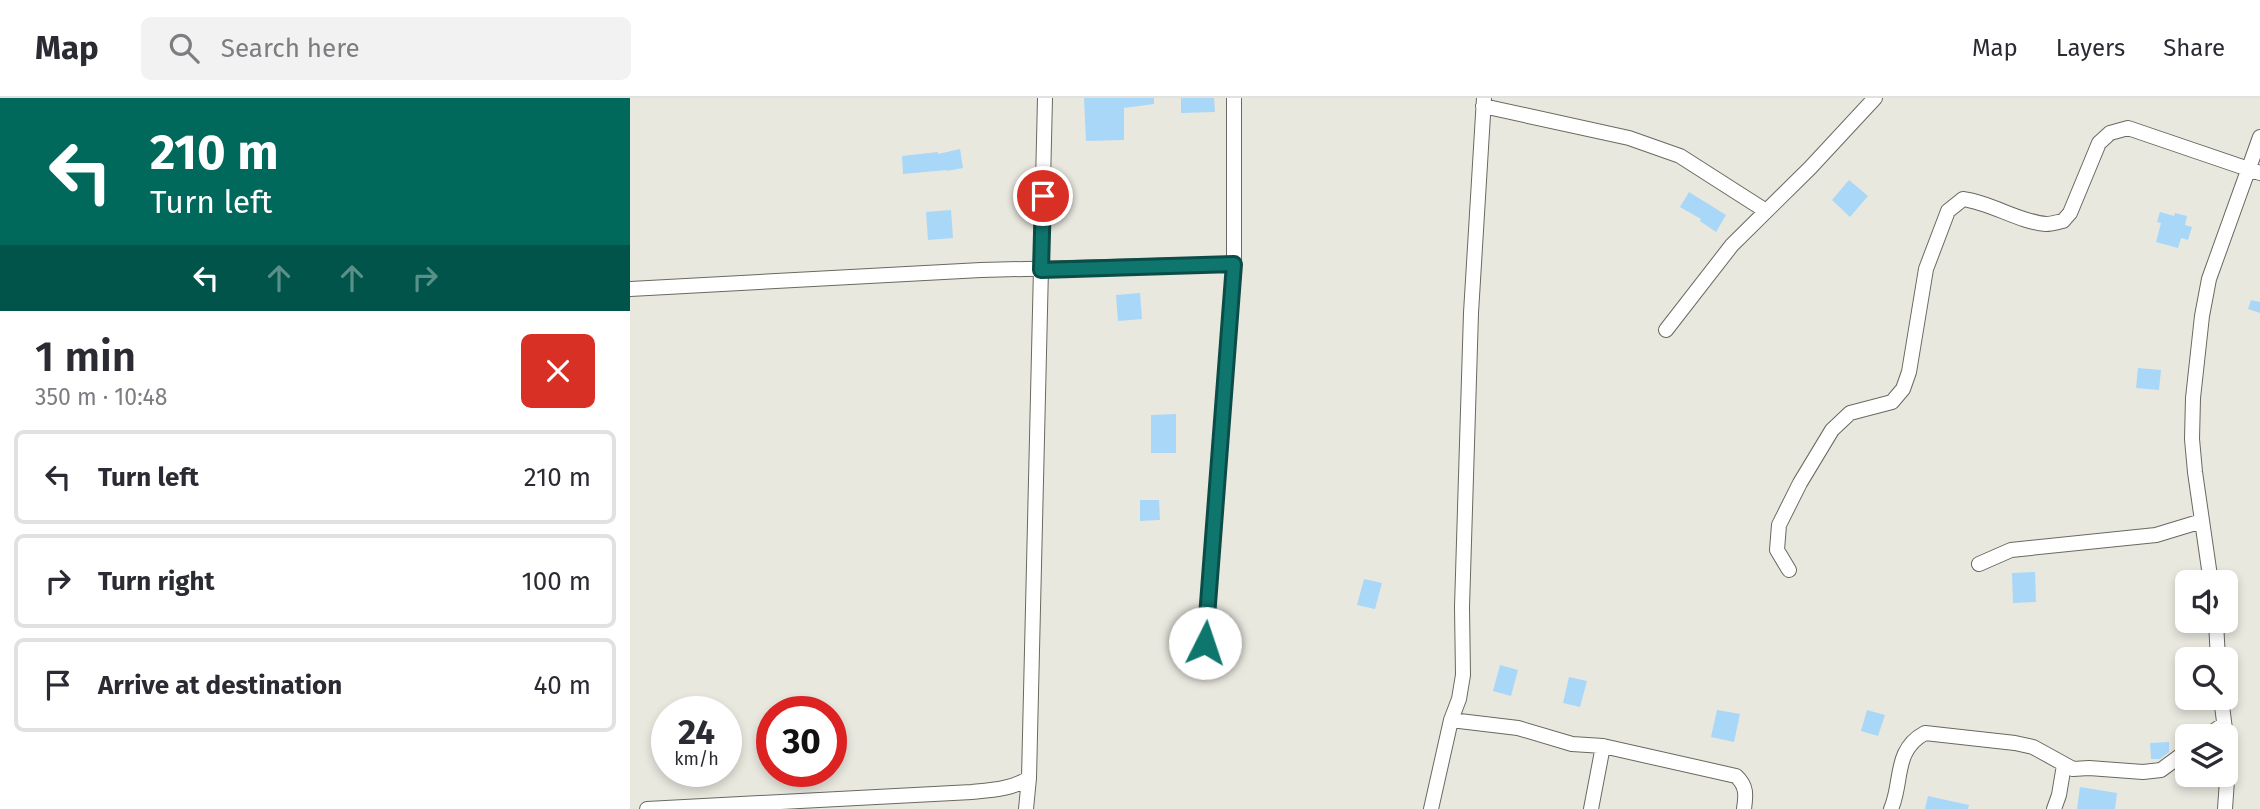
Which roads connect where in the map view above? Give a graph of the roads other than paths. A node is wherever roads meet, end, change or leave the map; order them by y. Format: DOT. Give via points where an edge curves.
graph roads {
  1 [pos="1045,98"];
  2 [pos="1234,98"];
  3 [pos="1875,98"];
  4 [pos="1483,102"];
  5 [pos="2260,137"];
  6 [pos="2255,171"];
  7 [pos="1766,211"];
  8 [pos="1234,264"];
  9 [pos="1041,270"];
  10 [pos="630,289"];
  11 [pos="1666,330"];
  12 [pos="2202,521"];
  13 [pos="1979,564"];
  14 [pos="1789,570"];
  15 [pos="2209,570"];
  16 [pos="1205,643"];
  17 [pos="1451,720"];
  18 [pos="1603,746"];
  19 [pos="2175,760"];
  20 [pos="2064,765"];
  21 [pos="1029,778"];
  22 [pos="2227,787"];
  23 [pos="852,804"];
  24 [pos="647,809"];
  25 [pos="1026,809"];
  26 [pos="1431,809"];
  27 [pos="1591,809"];
  28 [pos="1744,809"];
  29 [pos="1891,809"];
  30 [pos="2054,809"];
  31 [pos="2225,809"];
  1 -- 9 [label="street"];
  2 -- 8 [label="street"];
  3 -- 7 [label="street"];
  4 -- 7 [label="street" via="1629,138 1679,156"];
  4 -- 17 [label="street" via="1471,313 1463,675"];
  5 -- 6 [label="street"];
  6 -- 12 [label="street" via="2209,279 2202,316 2192,439"];
  6 -- 14 [label="street" via="2128,128 2110,133 2099,143 2063,221 2046,224 1963,199 1948,211 1926,269 1903,390 1892,402 1850,412 1832,430 1779,524 1777,550"];
  7 -- 11 [label="street" via="1732,245"];
  8 -- 9 [label="street"];
  8 -- 16 [label="street"];
  9 -- 10 [label="street"];
  9 -- 21 [label="street"];
  12 -- 13 [label="street" via="2156,534 2011,550"];
  12 -- 15 [label="street"];
  17 -- 18 [label="street"];
  17 -- 26 [label="street"];
  18 -- 27 [label="street"];
  18 -- 28 [label="street" via="1736,776 1746,792"];
  19 -- 20 [label="street" via="2161,770 2143,772"];
  20 -- 29 [label="street" via="2015,743 1925,733 1914,739 1902,759"];
  20 -- 30 [label="street"];
  21 -- 23 [label="street" via="996,789"];
  21 -- 25 [label="street"];
  22 -- 31 [label="street"];
  23 -- 24 [label="street"];
}
